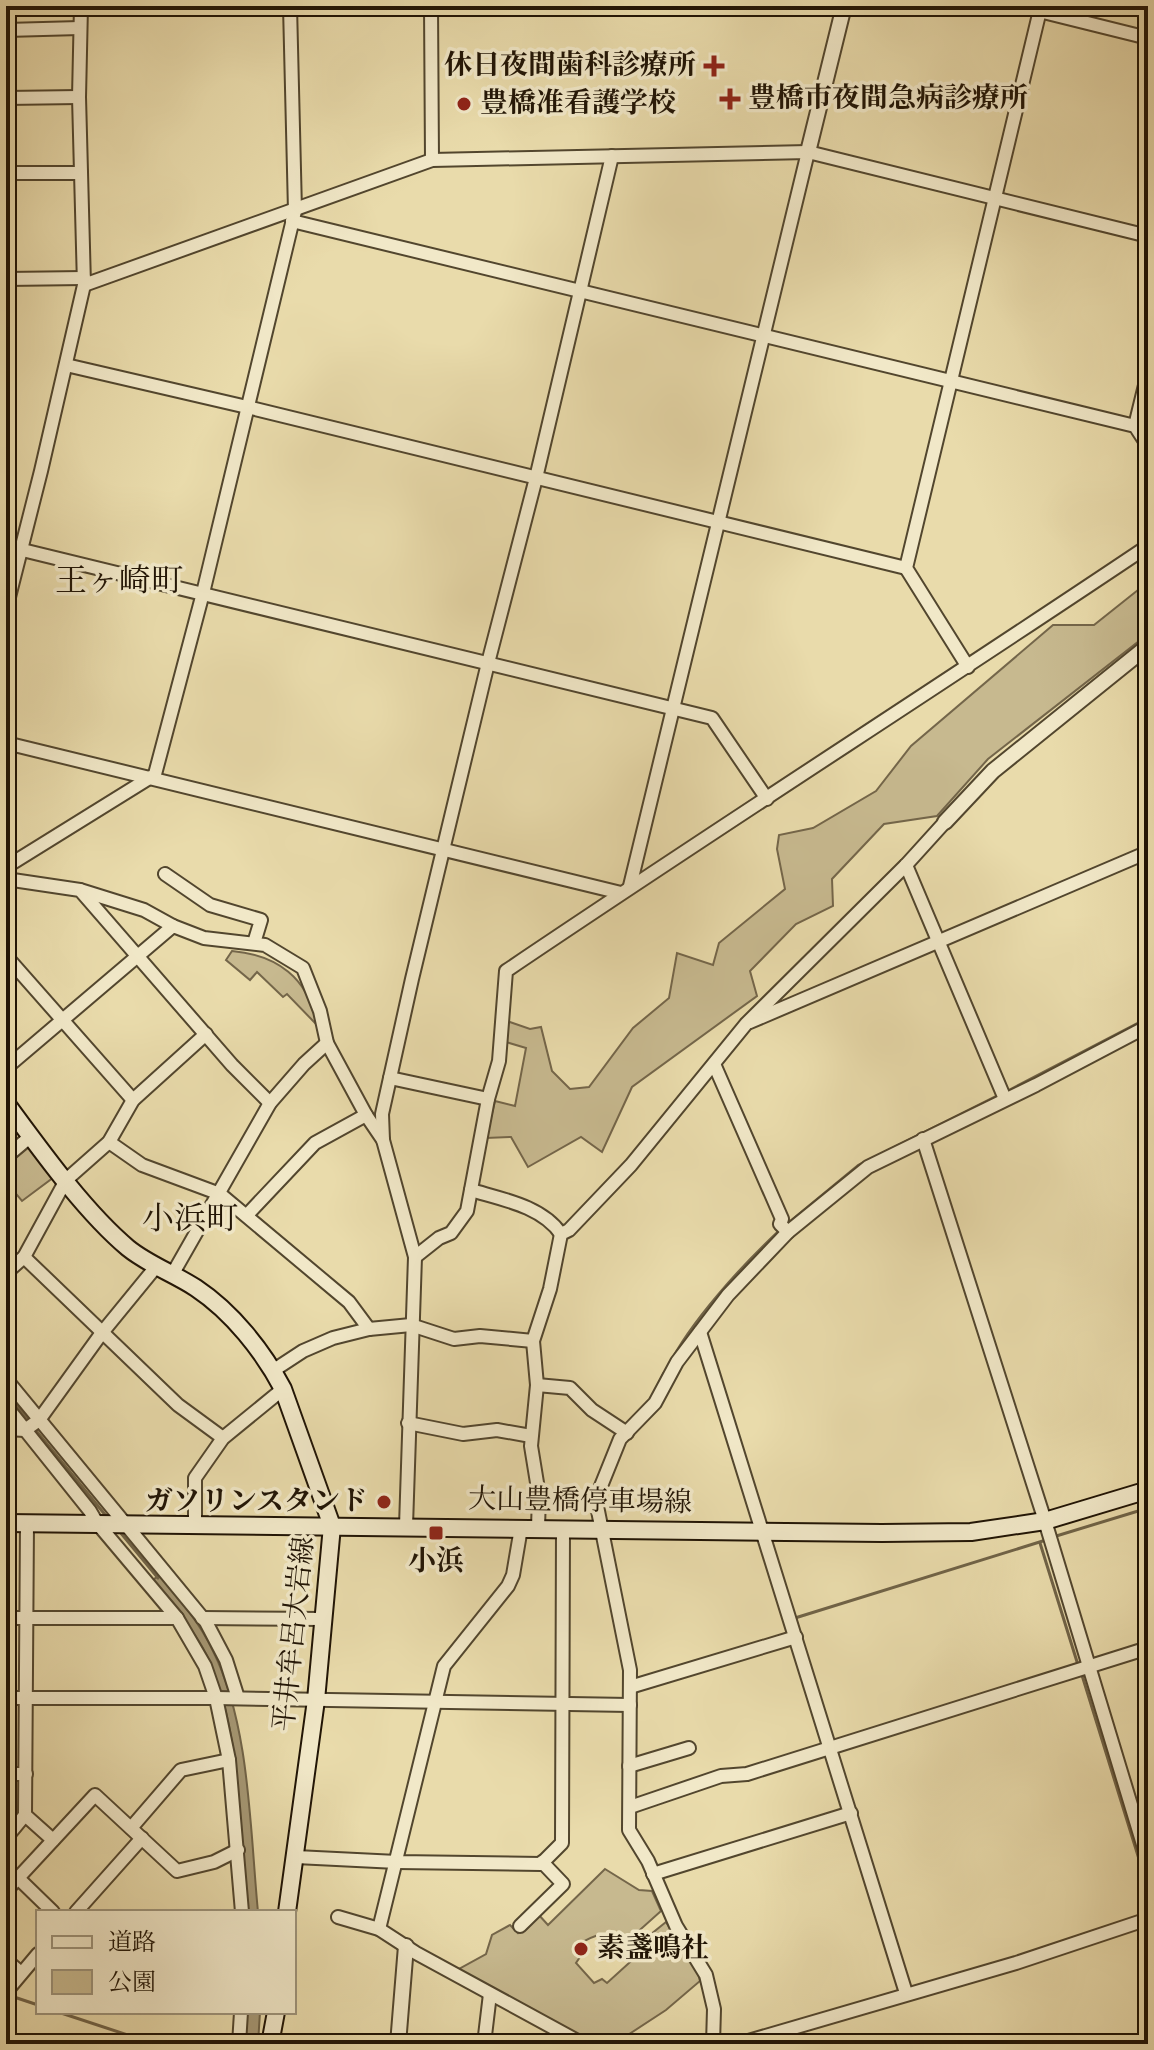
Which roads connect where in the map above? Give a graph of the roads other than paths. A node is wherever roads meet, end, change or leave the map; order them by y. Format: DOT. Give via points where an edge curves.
graph roads {
  1 [pos="81,6"];
  2 [pos="290,6"];
  3 [pos="431,6"];
  4 [pos="844,6"];
  5 [pos="1019,6"];
  6 [pos="1041,9"];
  7 [pos="80,28"];
  8 [pos="6,30"];
  9 [pos="1148,38"];
  10 [pos="79,97"];
  11 [pos="6,98"];
  12 [pos="808,152"];
  13 [pos="612,156"];
  14 [pos="432,160"];
  15 [pos="6,173"];
  16 [pos="81,173"];
  17 [pos="994,197"];
  18 [pos="293,216"];
  19 [pos="1148,236"];
  20 [pos="6,279"];
  21 [pos="84,282"];
  22 [pos="580,293"];
  23 [pos="764,337"];
  24 [pos="66,365"];
  25 [pos="1148,373"];
  26 [pos="951,383"];
  27 [pos="247,407"];
  28 [pos="1135,426"];
  29 [pos="1148,446"];
  30 [pos="536,478"];
  31 [pos="719,523"];
  32 [pos="6,546"];
  33 [pos="1148,546"];
  34 [pos="20,549"];
  35 [pos="906,568"];
  36 [pos="203,593"];
  37 [pos="6,609"];
  38 [pos="1148,646"];
  39 [pos="488,663"];
  40 [pos="968,667"];
  41 [pos="674,709"];
  42 [pos="6,743"];
  43 [pos="152,778"];
  44 [pos="767,799"];
  45 [pos="945,822"];
  46 [pos="443,849"];
  47 [pos="1148,852"];
  48 [pos="906,865"];
  49 [pos="6,867"];
  50 [pos="165,874"];
  51 [pos="6,879"];
  52 [pos="80,890"];
  53 [pos="626,890"];
  54 [pos="173,926"];
  55 [pos="938,942"];
  56 [pos="254,943"];
  57 [pos="6,956"];
  58 [pos="139,956"];
  59 [pos="63,1021"];
  60 [pos="746,1024"];
  61 [pos="1148,1026"];
  62 [pos="206,1034"];
  63 [pos="327,1043"];
  64 [pos="714,1064"];
  65 [pos="6,1068"];
  66 [pos="390,1078"];
  67 [pos="1003,1094"];
  68 [pos="488,1099"];
  69 [pos="133,1100"];
  70 [pos="6,1103"];
  71 [pos="270,1103"];
  72 [pos="366,1115"];
  73 [pos="31,1136"];
  74 [pos="923,1139"];
  75 [pos="383,1140"];
  76 [pos="109,1142"];
  77 [pos="6,1157"];
  78 [pos="66,1180"];
  79 [pos="471,1190"];
  80 [pos="220,1194"];
  81 [pos="247,1215"];
  82 [pos="784,1228"];
  83 [pos="561,1234"];
  84 [pos="24,1257"];
  85 [pos="415,1257"];
  86 [pos="155,1268"];
  87 [pos="6,1273"];
  88 [pos="172,1275"];
  89 [pos="411,1325"];
  90 [pos="369,1329"];
  91 [pos="700,1332"];
  92 [pos="101,1334"];
  93 [pos="533,1341"];
  94 [pos="274,1370"];
  95 [pos="6,1379"];
  96 [pos="537,1385"];
  97 [pos="283,1389"];
  98 [pos="6,1406"];
  99 [pos="39,1420"];
  100 [pos="408,1423"];
  101 [pos="6,1429"];
  102 [pos="25,1430"];
  103 [pos="627,1433"];
  104 [pos="531,1436"];
  105 [pos="223,1438"];
  106 [pos="1148,1490"];
  107 [pos="6,1523"];
  108 [pos="27,1523"];
  109 [pos="100,1523"];
  110 [pos="124,1524"];
  111 [pos="195,1524"];
  112 [pos="332,1526"];
  113 [pos="406,1526"];
  114 [pos="521,1528"];
  115 [pos="538,1528"];
  116 [pos="563,1529"];
  117 [pos="603,1529"];
  118 [pos="763,1531"];
  119 [pos="1048,1534"];
  120 [pos="6,1618"];
  121 [pos="27,1618"];
  122 [pos="177,1618"];
  123 [pos="202,1618"];
  124 [pos="324,1619"];
  125 [pos="796,1637"];
  126 [pos="1148,1648"];
  127 [pos="1087,1666"];
  128 [pos="630,1687"];
  129 [pos="6,1698"];
  130 [pos="26,1698"];
  131 [pos="216,1698"];
  132 [pos="238,1698"];
  133 [pos="316,1700"];
  134 [pos="434,1702"];
  135 [pos="564,1705"];
  136 [pos="630,1705"];
  137 [pos="830,1747"];
  138 [pos="689,1748"];
  139 [pos="229,1760"];
  140 [pos="629,1766"];
  141 [pos="6,1774"];
  142 [pos="26,1774"];
  143 [pos="630,1807"];
  144 [pos="851,1813"];
  145 [pos="25,1815"];
  146 [pos="131,1828"];
  147 [pos="6,1838"];
  148 [pos="142,1838"];
  149 [pos="53,1840"];
  150 [pos="238,1850"];
  151 [pos="296,1857"];
  152 [pos="1148,1861"];
  153 [pos="397,1862"];
  154 [pos="542,1862"];
  155 [pos="653,1874"];
  156 [pos="18,1878"];
  157 [pos="6,1891"];
  158 [pos="51,1910"];
  159 [pos="78,1910"];
  160 [pos="242,1910"];
  161 [pos="287,1910"];
  162 [pos="338,1917"];
  163 [pos="1148,1919"];
  164 [pos="520,1926"];
  165 [pos="379,1929"];
  166 [pos="406,1946"];
  167 [pos="36,1956"];
  168 [pos="6,1960"];
  169 [pos="21,1973"];
  170 [pos="6,1992"];
  171 [pos="906,1993"];
  172 [pos="490,1994"];
  173 [pos="241,2014"];
  174 [pos="276,2014"];
  175 [pos="6,2040"];
  176 [pos="754,2042"];
  177 [pos="19,2044"];
  178 [pos="239,2044"];
  179 [pos="270,2044"];
  180 [pos="398,2044"];
  181 [pos="484,2044"];
  182 [pos="583,2044"];
  183 [pos="713,2044"];
  184 [pos="738,2044"];
  1 -- 7 [label="street"];
  2 -- 18 [label="street"];
  3 -- 14 [label="street"];
  4 -- 12 [label="street"];
  5 -- 6 [label="street"];
  6 -- 9 [label="street"];
  6 -- 17 [label="street"];
  7 -- 8 [label="street"];
  7 -- 10 [label="street"];
  10 -- 11 [label="street"];
  10 -- 16 [label="street"];
  12 -- 13 [label="street"];
  12 -- 17 [label="street"];
  12 -- 23 [label="street"];
  13 -- 14 [label="street"];
  13 -- 22 [label="street"];
  14 -- 18 [label="street"];
  15 -- 16 [label="street"];
  16 -- 21 [label="street"];
  17 -- 19 [label="street"];
  17 -- 26 [label="street"];
  18 -- 21 [label="street"];
  18 -- 22 [label="street"];
  18 -- 27 [label="street"];
  20 -- 21 [label="street"];
  21 -- 24 [label="street"];
  22 -- 23 [label="street"];
  22 -- 30 [label="street"];
  23 -- 26 [label="street"];
  23 -- 31 [label="street"];
  24 -- 27 [label="street"];
  24 -- 34 [label="street"];
  25 -- 28 [label="street"];
  26 -- 28 [label="street"];
  26 -- 35 [label="street"];
  27 -- 30 [label="street"];
  27 -- 36 [label="street"];
  28 -- 29 [label="street"];
  30 -- 31 [label="street"];
  30 -- 39 [label="street"];
  31 -- 35 [label="street"];
  31 -- 41 [label="street"];
  32 -- 34 [label="street"];
  33 -- 40 [label="street"];
  34 -- 36 [label="street"];
  34 -- 37 [label="street"];
  35 -- 40 [label="street"];
  36 -- 39 [label="street"];
  36 -- 43 [label="street"];
  38 -- 45 [label="street" via="993,771"];
  39 -- 41 [label="street"];
  39 -- 46 [label="street"];
  40 -- 44 [label="street"];
  41 -- 44 [label="street" via="712,718"];
  41 -- 53 [label="street"];
  42 -- 43 [label="street"];
  43 -- 46 [label="street"];
  43 -- 49 [label="street"];
  44 -- 53 [label="street"];
  45 -- 48 [label="street"];
  46 -- 53 [label="street"];
  46 -- 66 [label="street"];
  47 -- 55 [label="street"];
  48 -- 55 [label="street"];
  48 -- 60 [label="street"];
  50 -- 56 [label="street" via="210,905 261,920"];
  51 -- 52 [label="street"];
  52 -- 54 [label="street" via="144,910"];
  52 -- 58 [label="street"];
  53 -- 68 [label="street" via="506,971 499,1061"];
  54 -- 56 [label="street" via="204,938"];
  54 -- 58 [label="street"];
  55 -- 60 [label="street"];
  55 -- 67 [label="street"];
  56 -- 63 [label="street" via="303,968"];
  57 -- 59 [label="street"];
  58 -- 59 [label="street"];
  58 -- 62 [label="street"];
  59 -- 65 [label="street"];
  59 -- 69 [label="street"];
  60 -- 64 [label="street"];
  61 -- 67 [label="street"];
  62 -- 69 [label="street"];
  62 -- 71 [label="street"];
  63 -- 71 [label="street"];
  63 -- 72 [label="street"];
  64 -- 82 [label="street"];
  64 -- 83 [label="street" via="610,1189"];
  66 -- 68 [label="street"];
  66 -- 75 [label="street"];
  67 -- 74 [label="street"];
  68 -- 79 [label="street"];
  69 -- 76 [label="street"];
  70 -- 73 [label="main road, 平井牟呂大岩線"];
  71 -- 80 [label="street"];
  72 -- 75 [label="street"];
  72 -- 81 [label="street" via="315,1143"];
  73 -- 77 [label="street"];
  73 -- 78 [label="main road, 平井牟呂大岩線"];
  74 -- 82 [label="street" via="856,1174"];
  74 -- 119 [label="street"];
  75 -- 85 [label="street"];
  76 -- 78 [label="street"];
  76 -- 80 [label="street" via="142,1165"];
  78 -- 84 [label="street"];
  78 -- 86 [label="main road, 平井牟呂大岩線" via="126,1246"];
  79 -- 83 [label="street" via="527,1207"];
  79 -- 85 [label="street" via="457,1226"];
  80 -- 81 [label="street"];
  80 -- 88 [label="street"];
  81 -- 90 [label="street" via="349,1302"];
  82 -- 91 [label="street"];
  83 -- 93 [label="street"];
  84 -- 87 [label="street"];
  84 -- 92 [label="street"];
  85 -- 89 [label="street"];
  86 -- 88 [label="main road, 平井牟呂大岩線"];
  86 -- 92 [label="street"];
  88 -- 94 [label="main road, 平井牟呂大岩線" via="213,1301"];
  89 -- 90 [label="street"];
  89 -- 93 [label="street" via="454,1339"];
  89 -- 100 [label="street"];
  90 -- 94 [label="street" via="303,1351"];
  91 -- 103 [label="street" via="655,1403"];
  91 -- 118 [label="street"];
  92 -- 99 [label="street"];
  92 -- 105 [label="street" via="178,1405"];
  93 -- 96 [label="street"];
  94 -- 97 [label="main road, 平井牟呂大岩線"];
  95 -- 99 [label="street"];
  96 -- 103 [label="street" via="570,1388"];
  96 -- 104 [label="street"];
  97 -- 105 [label="street"];
  97 -- 112 [label="main road, 平井牟呂大岩線"];
  98 -- 102 [label="street"];
  99 -- 102 [label="street"];
  99 -- 110 [label="street"];
  100 -- 104 [label="street" via="463,1434 497,1430"];
  100 -- 113 [label="street"];
  101 -- 102 [label="street"];
  102 -- 109 [label="street"];
  103 -- 117 [label="street" via="615,1446 597,1496"];
  104 -- 115 [label="street"];
  105 -- 111 [label="street" via="195,1478"];
  106 -- 119 [label="main road, 大山豊橋停車場線"];
  107 -- 108 [label="main road, 大山豊橋停車場線"];
  108 -- 109 [label="main road, 大山豊橋停車場線"];
  108 -- 121 [label="street"];
  109 -- 110 [label="main road, 大山豊橋停車場線"];
  109 -- 122 [label="street"];
  110 -- 111 [label="main road, 大山豊橋停車場線"];
  110 -- 123 [label="street"];
  111 -- 112 [label="main road, 大山豊橋停車場線"];
  112 -- 113 [label="main road, 大山豊橋停車場線"];
  112 -- 124 [label="main road, 平井牟呂大岩線"];
  113 -- 114 [label="main road, 大山豊橋停車場線"];
  114 -- 115 [label="main road, 大山豊橋停車場線"];
  114 -- 134 [label="street" via="508,1586 444,1666"];
  115 -- 116 [label="main road, 大山豊橋停車場線"];
  116 -- 117 [label="main road, 大山豊橋停車場線"];
  116 -- 135 [label="street"];
  117 -- 118 [label="main road, 大山豊橋停車場線"];
  117 -- 128 [label="street"];
  118 -- 119 [label="main road, 大山豊橋停車場線"];
  118 -- 125 [label="street"];
  119 -- 127 [label="street"];
  120 -- 121 [label="street"];
  121 -- 122 [label="street"];
  121 -- 130 [label="street"];
  122 -- 131 [label="street" via="205,1666"];
  123 -- 124 [label="street"];
  123 -- 132 [label="street" via="226,1660"];
  124 -- 133 [label="main road, 平井牟呂大岩線"];
  125 -- 128 [label="street"];
  125 -- 137 [label="street"];
  126 -- 127 [label="street"];
  127 -- 137 [label="street"];
  127 -- 152 [label="street"];
  128 -- 136 [label="street"];
  129 -- 130 [label="street"];
  130 -- 131 [label="street"];
  130 -- 142 [label="street"];
  131 -- 132 [label="street"];
  131 -- 139 [label="street"];
  132 -- 133 [label="street"];
  133 -- 134 [label="street"];
  133 -- 151 [label="main road, 平井牟呂大岩線"];
  134 -- 135 [label="street"];
  134 -- 153 [label="street"];
  135 -- 136 [label="street"];
  135 -- 154 [label="street" via="562,1843"];
  136 -- 140 [label="street"];
  137 -- 143 [label="street"];
  137 -- 144 [label="street"];
  138 -- 140 [label="street"];
  139 -- 146 [label="street" via="181,1770"];
  139 -- 150 [label="street"];
  140 -- 143 [label="street"];
  141 -- 142 [label="street"];
  142 -- 145 [label="street"];
  143 -- 155 [label="street" via="629,1830"];
  144 -- 155 [label="street"];
  144 -- 171 [label="street"];
  145 -- 147 [label="street"];
  145 -- 149 [label="street"];
  146 -- 148 [label="street"];
  146 -- 149 [label="street" via="95,1795"];
  148 -- 150 [label="street" via="177,1871"];
  148 -- 159 [label="street"];
  149 -- 156 [label="street"];
  150 -- 160 [label="street"];
  151 -- 153 [label="street"];
  151 -- 161 [label="main road, 平井牟呂大岩線"];
  153 -- 154 [label="street"];
  153 -- 165 [label="street"];
  154 -- 164 [label="street" via="563,1884"];
  155 -- 183 [label="street" via="709,1984"];
  156 -- 157 [label="street"];
  156 -- 158 [label="street"];
  162 -- 165 [label="street"];
  163 -- 171 [label="street"];
  165 -- 166 [label="street"];
  166 -- 172 [label="street"];
  166 -- 180 [label="street"];
  167 -- 169 [label="street"];
  168 -- 169 [label="street"];
  169 -- 170 [label="street"];
  171 -- 176 [label="street"];
  172 -- 181 [label="street"];
  172 -- 182 [label="street"];
  173 -- 178 [label="street"];
  174 -- 179 [label="main road"];
  175 -- 177 [label="street"];
  176 -- 184 [label="street"];
}
